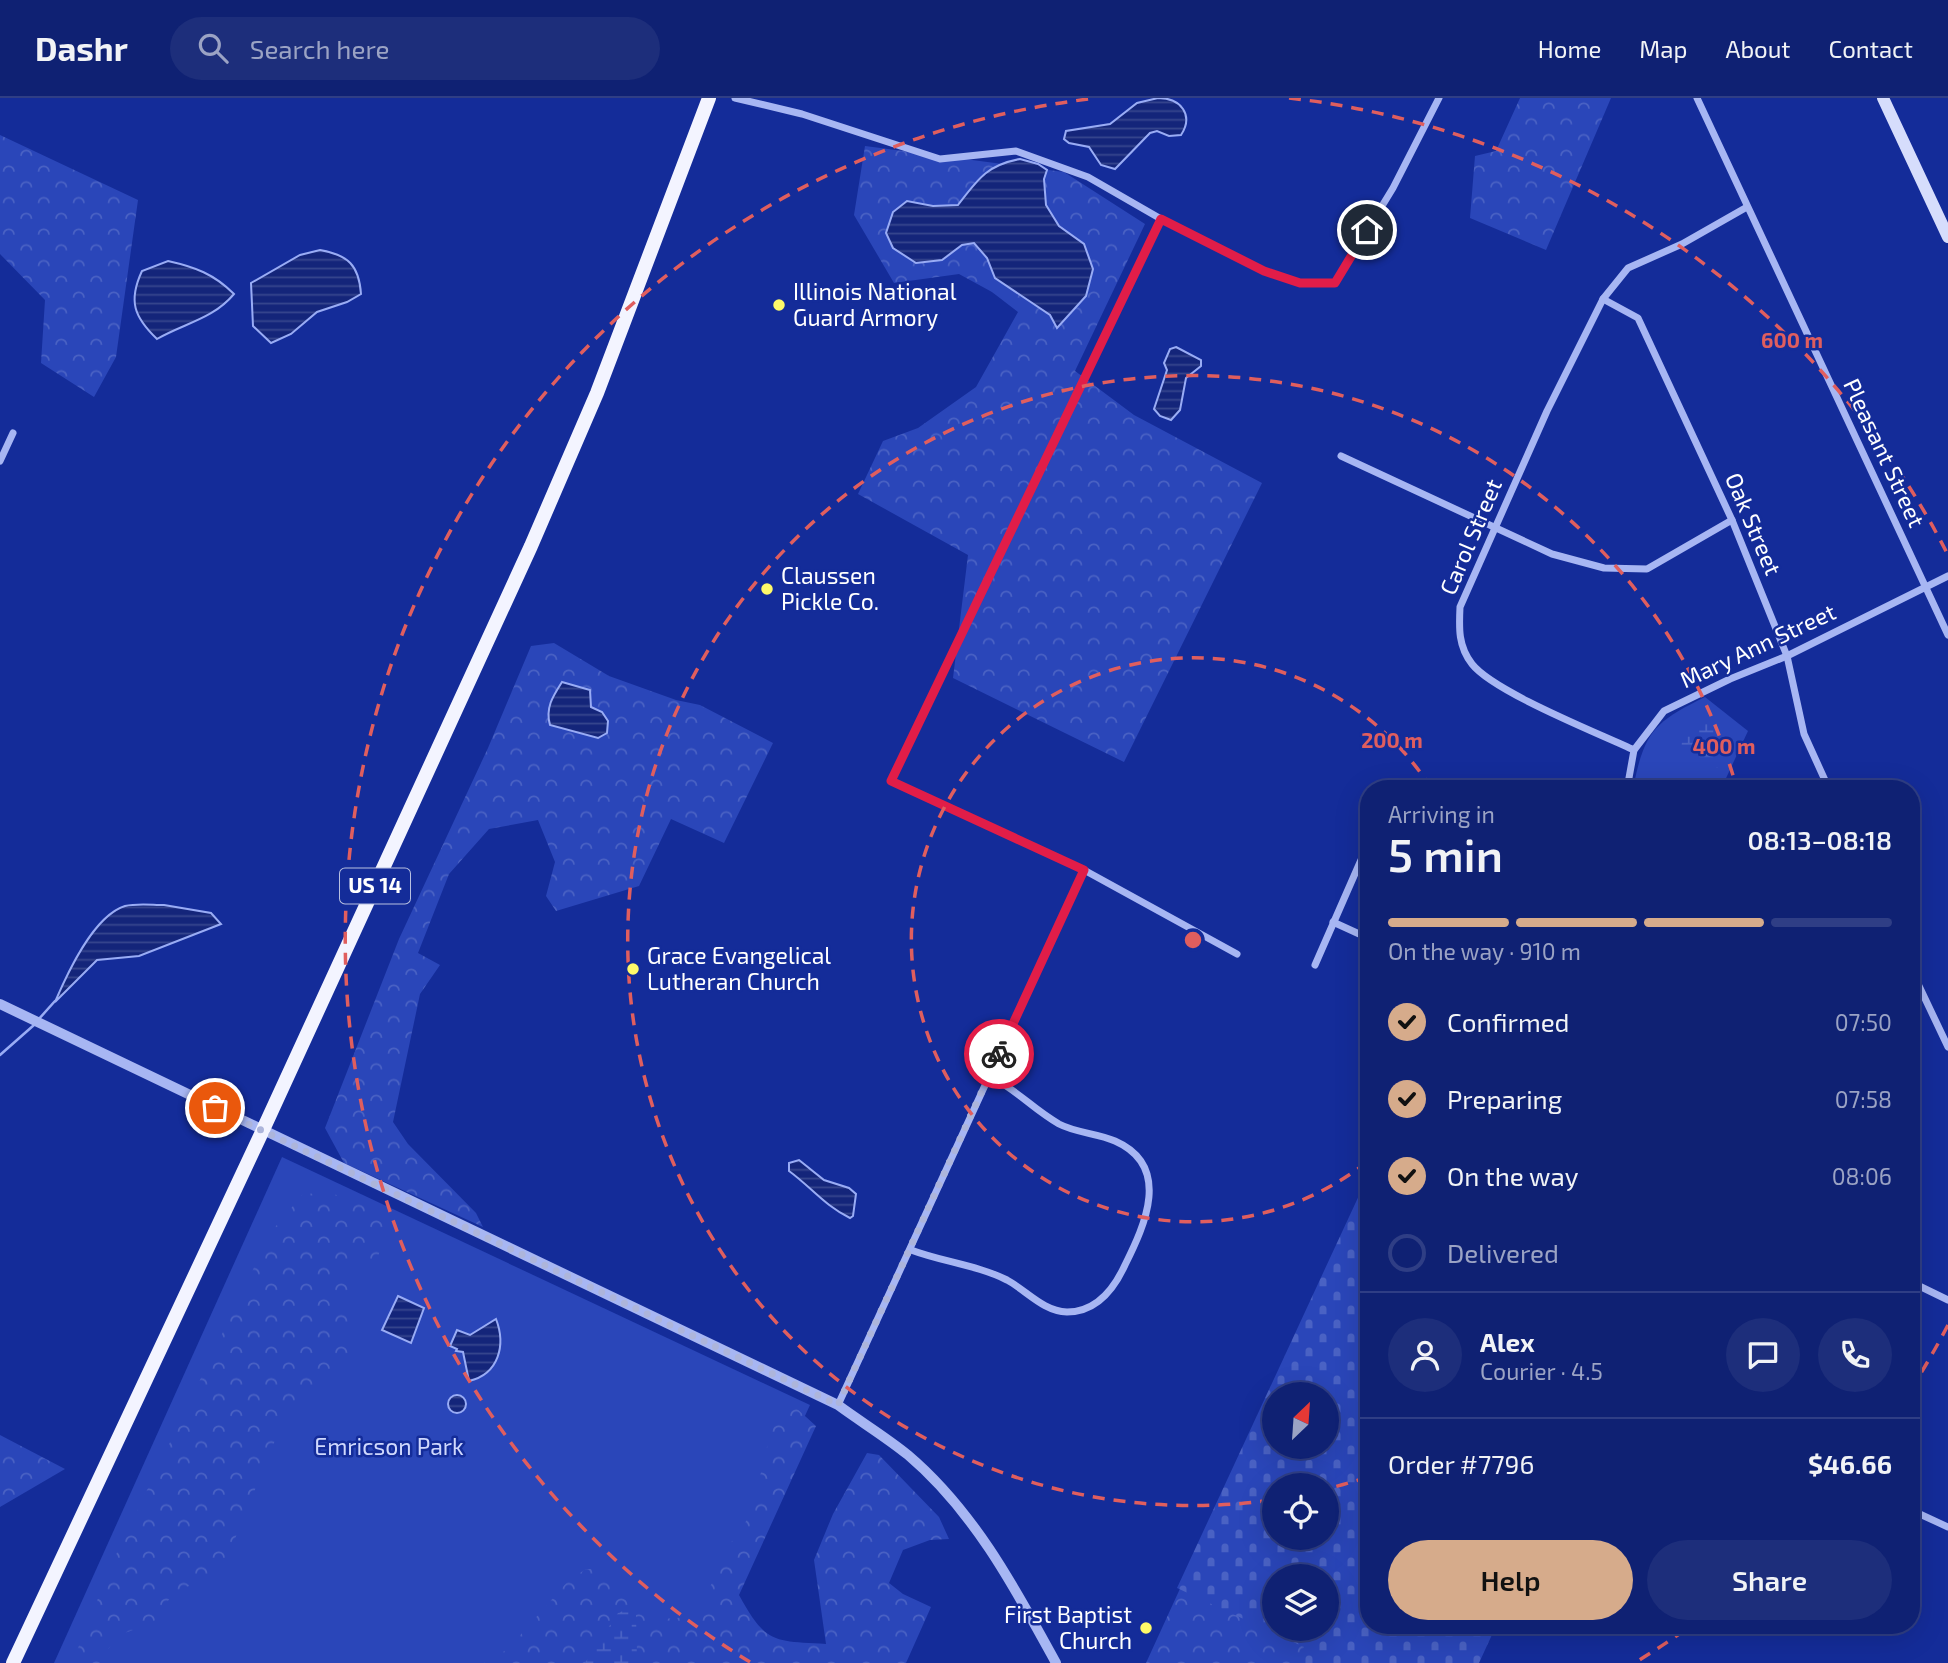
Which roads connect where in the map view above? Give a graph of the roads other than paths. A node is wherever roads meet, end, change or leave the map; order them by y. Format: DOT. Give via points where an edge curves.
graph roads {
  1 [pos="709,98"];
  2 [pos="735,98"];
  3 [pos="1439,98"];
  4 [pos="1697,98"];
  5 [pos="1883,98"];
  6 [pos="1747,206"];
  7 [pos="1161,219"];
  8 [pos="1948,237"];
  9 [pos="1602,299"];
  10 [pos="13,433"];
  11 [pos="1341,456"];
  12 [pos="0,461"];
  13 [pos="1732,520"];
  14 [pos="1496,526"];
  15 [pos="1948,576"];
  16 [pos="1926,586"];
  17 [pos="1948,635"];
  18 [pos="1787,656"];
  19 [pos="1634,750"];
  20 [pos="1629,780"];
  21 [pos="1825,780"];
  22 [pos="1360,862"];
  23 [pos="1084,870"];
  24 [pos="1334,922"];
  25 [pos="1360,934"];
  26 [pos="1237,954"];
  27 [pos="1315,965"];
  28 [pos="1920,988"];
  29 [pos="0,1004"];
  30 [pos="1948,1047"];
  31 [pos="990,1076"];
  32 [pos="262,1132"];
  33 [pos="911,1250"];
  34 [pos="1920,1286"];
  35 [pos="1948,1300"];
  36 [pos="838,1405"];
  37 [pos="1920,1514"];
  38 [pos="1948,1527"];
  39 [pos="13,1663"];
  40 [pos="1056,1663"];
  1 -- 32 [label="main road, US 14" via="597,393 531,546"];
  2 -- 7 [label="street" via="802,114 940,159 1016,151 1088,177"];
  3 -- 7 [label="street" via="1393,188 1335,283 1300,283 1264,271"];
  4 -- 6 [label="street, Pleasant Street"];
  5 -- 8 [label="main road"];
  6 -- 9 [label="street, Carol Street" via="1682,244 1628,268"];
  6 -- 16 [label="street, Pleasant Street"];
  7 -- 23 [label="street" via="891,781"];
  9 -- 13 [label="street, Oak Street" via="1638,318"];
  9 -- 14 [label="street, Carol Street"];
  10 -- 12 [label="street"];
  11 -- 14 [label="street"];
  13 -- 14 [label="street" via="1647,569 1577,563"];
  13 -- 18 [label="street, Oak Street"];
  14 -- 19 [label="street, Carol Street" via="1460,607 1458,638 1472,664 1499,686"];
  15 -- 16 [label="street, Mary Ann Street"];
  16 -- 17 [label="street, Pleasant Street"];
  16 -- 18 [label="street, Mary Ann Street"];
  18 -- 19 [label="street, Mary Ann Street" via="1664,711"];
  18 -- 21 [label="street, Oak Street" via="1804,734"];
  19 -- 20 [label="street, Mary Ann Street"];
  22 -- 24 [label="street"];
  23 -- 26 [label="street"];
  23 -- 31 [label="street"];
  24 -- 25 [label="street"];
  24 -- 27 [label="street"];
  28 -- 30 [label="street"];
  29 -- 32 [label="street"];
  31 -- 33 [label="street"];
  31 -- 33 [label="street" via="1062,1125 1116,1141 1135,1154 1150,1182 1150,1209 1126,1264 1108,1295 1085,1309 1067,1312 1049,1308 1007,1280"];
  32 -- 36 [label="street"];
  32 -- 39 [label="main road, US 14"];
  33 -- 36 [label="street"];
  34 -- 35 [label="street"];
  36 -- 40 [label="street" via="908,1455 942,1489 1010,1578"];
  37 -- 38 [label="street"];
}
